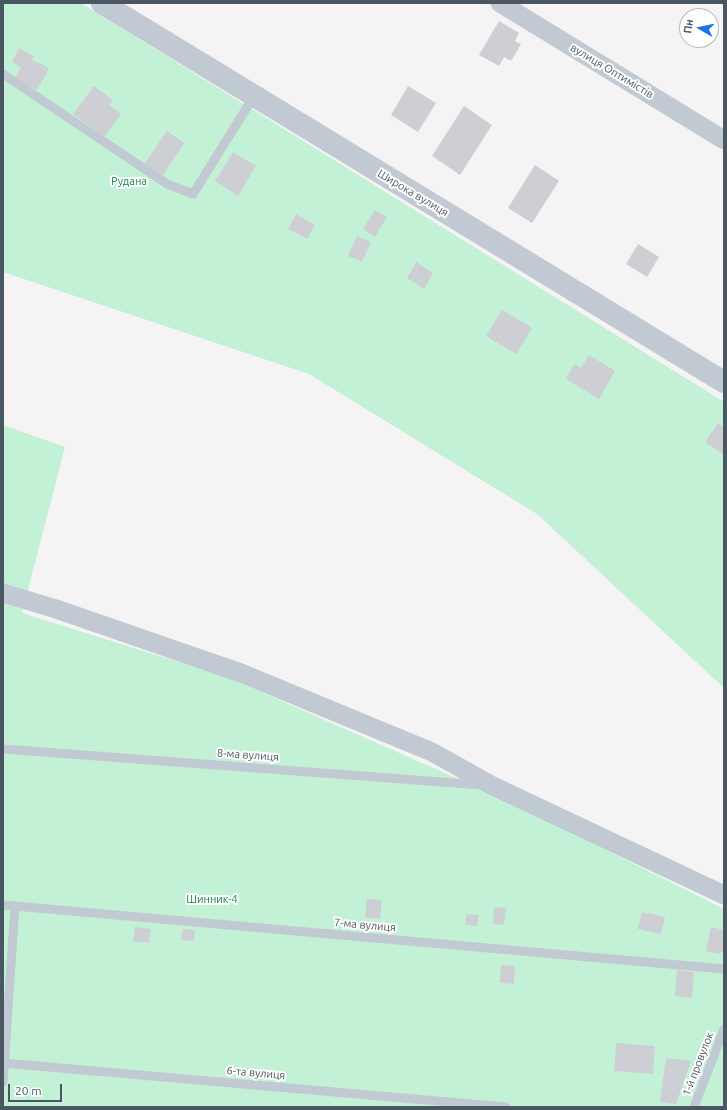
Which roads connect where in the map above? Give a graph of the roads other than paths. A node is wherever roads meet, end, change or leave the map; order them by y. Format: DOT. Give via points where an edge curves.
graph roads {
  1 [pos="102,3"];
  2 [pos="500,3"];
  3 [pos="3,74"];
  4 [pos="254,96"];
  5 [pos="724,140"];
  6 [pos="724,382"];
  7 [pos="3,594"];
  8 [pos="3,749"];
  9 [pos="491,785"];
  10 [pos="724,895"];
  11 [pos="3,905"];
  12 [pos="15,906"];
  13 [pos="724,969"];
  14 [pos="724,1029"];
  15 [pos="4,1063"];
  16 [pos="3,1082"];
  17 [pos="506,1107"];
  18 [pos="694,1107"];
  1 -- 4 [label="street, Широка вулиця"];
  2 -- 5 [label="street, вулиця Оптимістів"];
  3 -- 4 [label="lane" via="167,184 194,194"];
  4 -- 6 [label="street, Широка вулиця"];
  7 -- 9 [label="street" via="56,609 241,673 432,752"];
  8 -- 9 [label="lane, 8-ма вулиця"];
  9 -- 10 [label="street"];
  11 -- 12 [label="lane, 7-ма вулиця"];
  12 -- 13 [label="lane, 7-ма вулиця"];
  12 -- 15 [label="lane"];
  14 -- 18 [label="lane, 1-й провулок"];
  15 -- 16 [label="lane"];
  15 -- 17 [label="lane, 6-та вулиця"];
}
